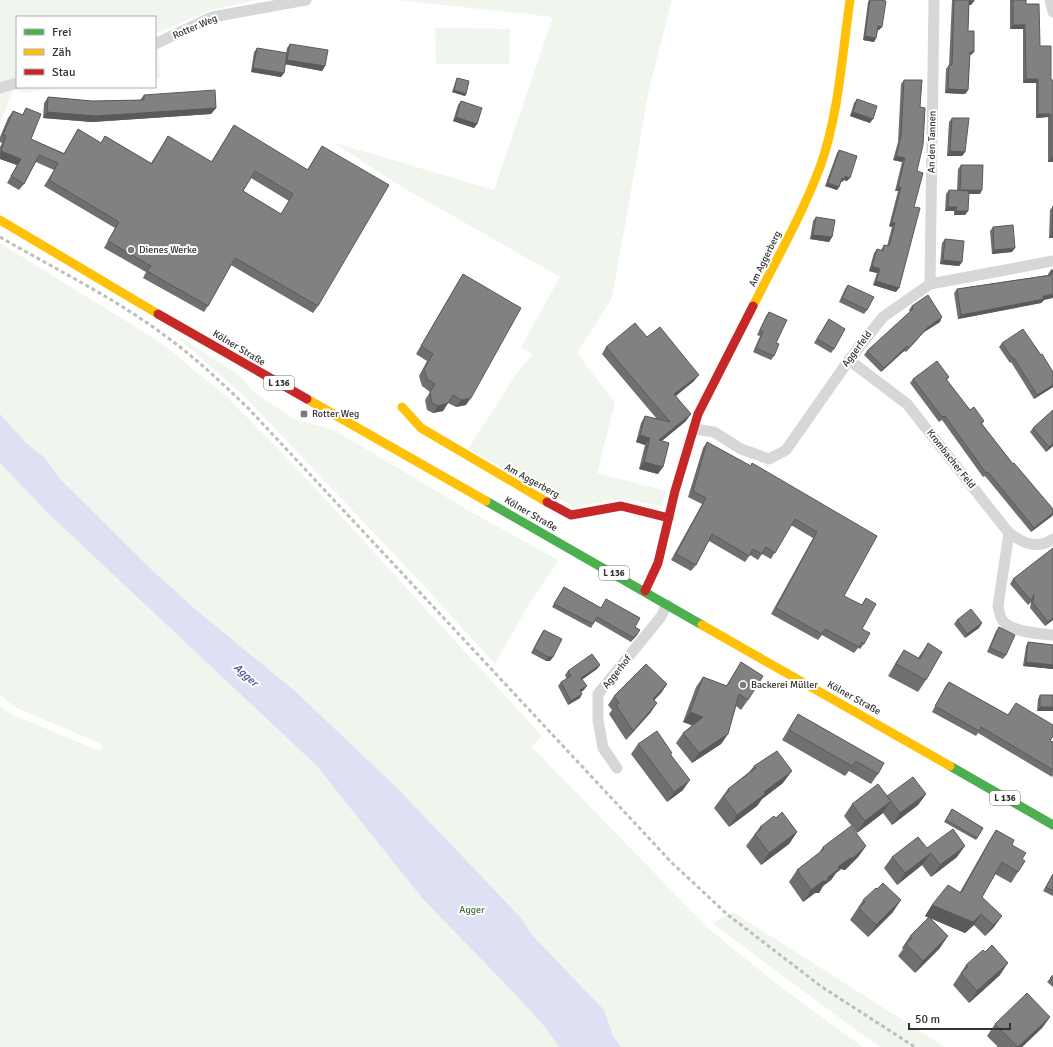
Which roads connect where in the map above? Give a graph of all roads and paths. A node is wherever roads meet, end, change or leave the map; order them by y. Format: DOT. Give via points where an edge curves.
graph roads {
  1 [pos="306,0"];
  2 [pos="850,0"];
  3 [pos="934,0"];
  4 [pos="1050,0"];
  5 [pos="1053,12"];
  6 [pos="156,44"];
  7 [pos="16,83"];
  8 [pos="0,88"];
  9 [pos="0,220"];
  10 [pos="1053,262"];
  11 [pos="930,284"];
  12 [pos="849,360"];
  13 [pos="402,407"];
  14 [pos="694,429"];
  15 [pos="669,518"];
  16 [pos="1008,533"];
  17 [pos="1053,539"];
  18 [pos="645,591"];
  19 [pos="667,604"];
  20 [pos="1053,635"];
  21 [pos="617,768"];
  22 [pos="1053,825"];
  1 -- 6 [label="street, Rotter Weg" via="212,17"];
  2 -- 14 [label="main road, Am Aggerberg" via="831,128 820,166 806,200 698,414"];
  3 -- 11 [label="street, An den Tannen"];
  4 -- 5 [label="street"];
  7 -- 8 [label="street"];
  9 -- 18 [label="main road, Kölner Straße / L 136" via="254,370"];
  10 -- 11 [label="street, Aggerfeld"];
  11 -- 12 [label="street, Aggerfeld" via="883,317"];
  12 -- 14 [label="street, Aggerfeld" via="786,450 769,459 741,449 714,432"];
  12 -- 16 [label="street, Krombacher Feld" via="907,404"];
  13 -- 15 [label="main road, Am Aggerberg" via="421,428 571,515 621,506"];
  14 -- 15 [label="main road, Am Aggerberg"];
  15 -- 18 [label="main road, Am Aggerberg" via="658,563"];
  16 -- 17 [label="street, Krombacher Feld" via="1022,542 1036,545 1045,544"];
  16 -- 20 [label="street" via="998,606 1000,615 1004,623 1023,631"];
  18 -- 19 [label="main road, Kölner Straße / L 136"];
  19 -- 21 [label="street, Aggerhof" via="660,618 598,694 598,720 603,748"];
  19 -- 22 [label="main road, Kölner Straße / L 136"];
}
